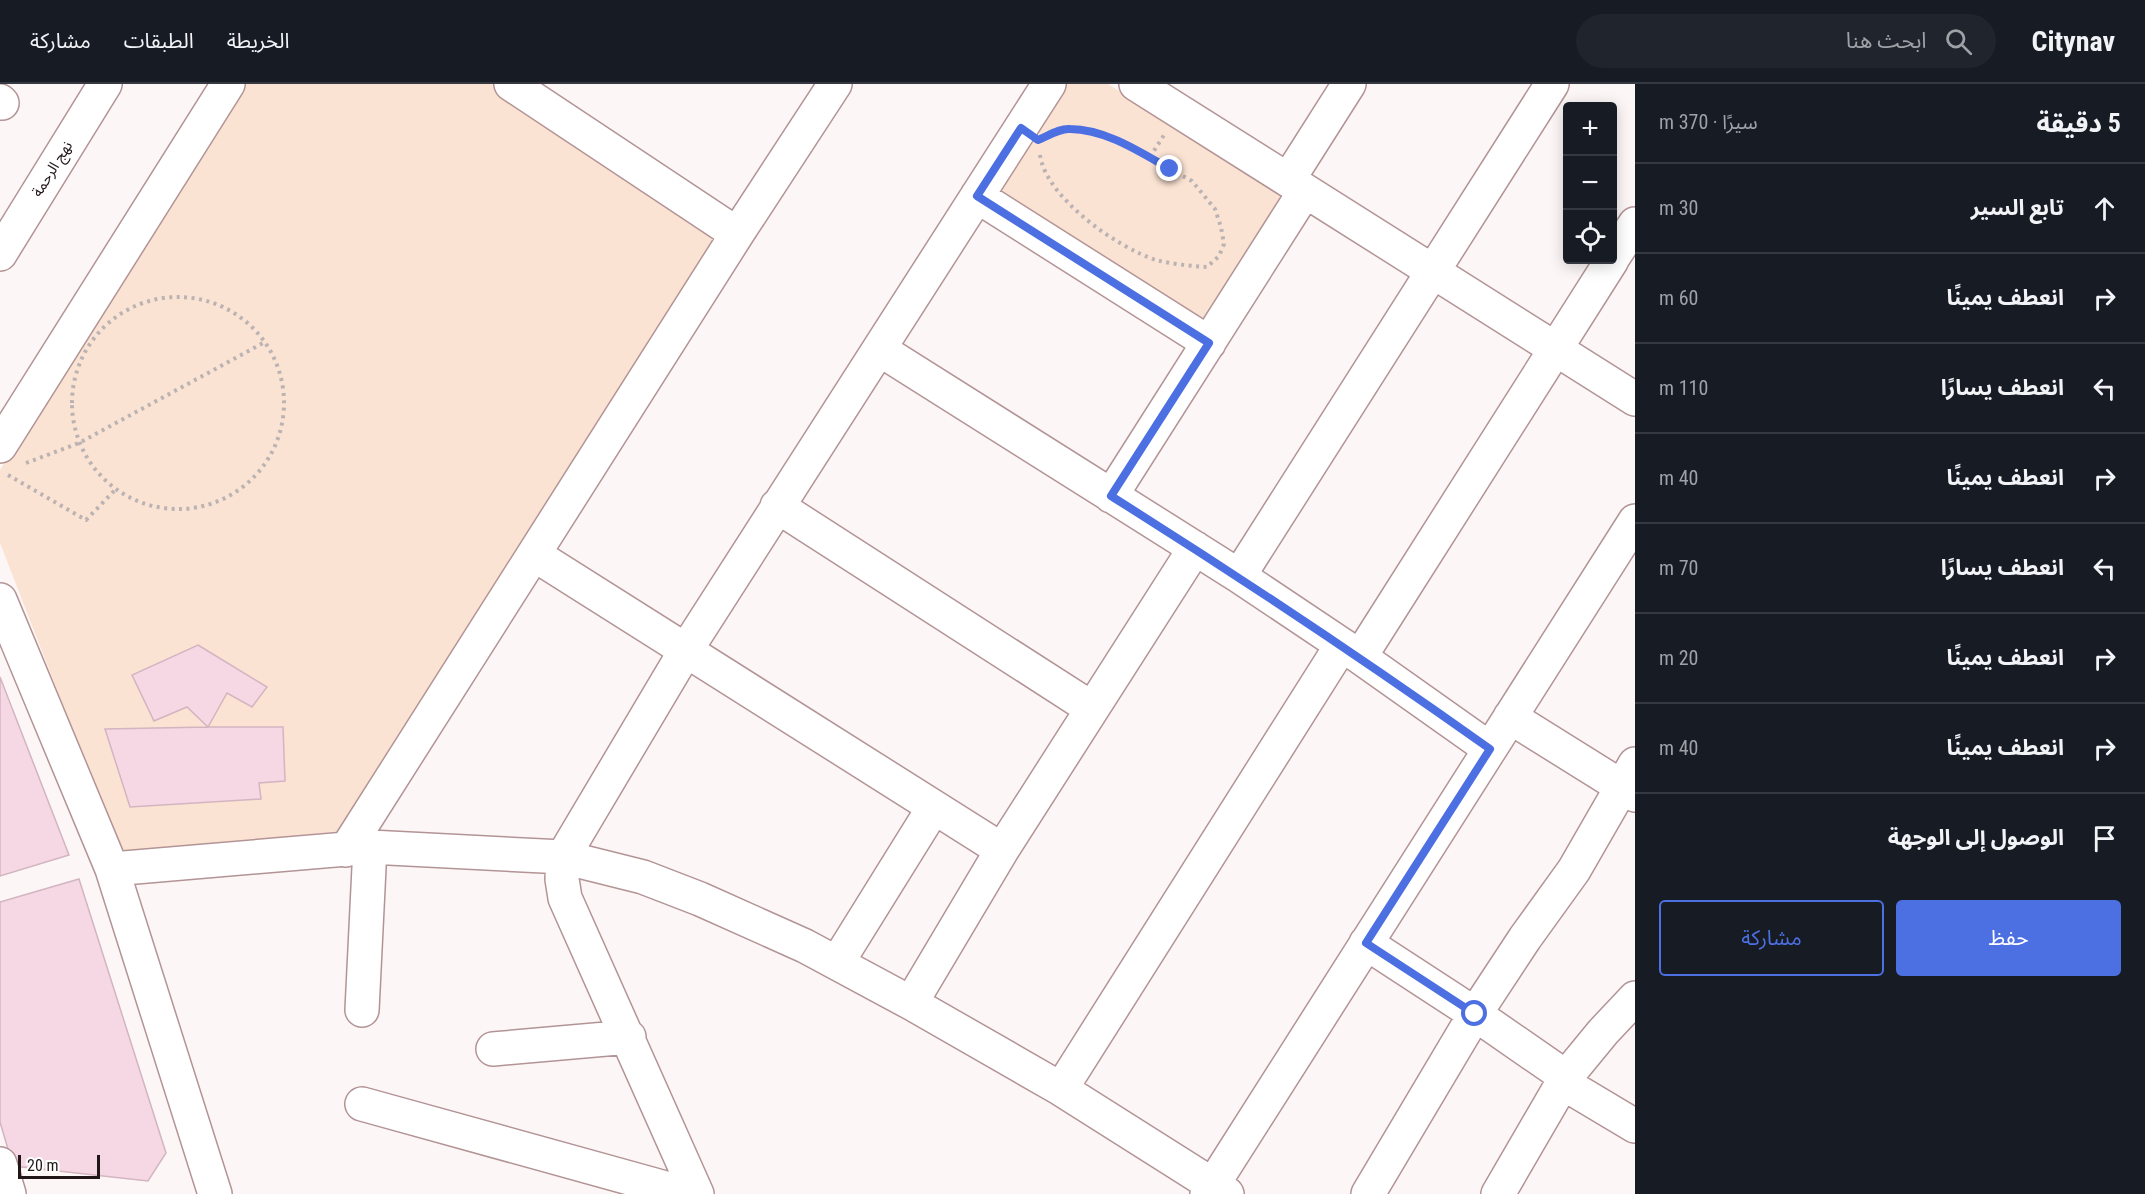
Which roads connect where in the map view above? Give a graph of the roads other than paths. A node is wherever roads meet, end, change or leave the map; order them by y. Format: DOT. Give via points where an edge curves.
graph roads {
  1 [pos="105,84"];
  2 [pos="228,84"];
  3 [pos="511,84"];
  4 [pos="1048,84"];
  5 [pos="1136,84"];
  6 [pos="1348,84"];
  7 [pos="1552,84"];
  8 [pos="828,86"];
  9 [pos="1297,186"];
  10 [pos="977,196"];
  11 [pos="1635,224"];
  12 [pos="737,234"];
  13 [pos="1617,251"];
  14 [pos="0,254"];
  15 [pos="1609,264"];
  16 [pos="1433,271"];
  17 [pos="1209,343"];
  18 [pos="879,349"];
  19 [pos="1555,349"];
  20 [pos="1635,399"];
  21 [pos="13,459"];
  22 [pos="1111,496"];
  23 [pos="777,506"];
  24 [pos="1635,521"];
  25 [pos="1195,548"];
  26 [pos="535,555"];
  27 [pos="1239,576"];
  28 [pos="0,600"];
  29 [pos="686,650"];
  30 [pos="1351,651"];
  31 [pos="1091,708"];
  32 [pos="1510,717"];
  33 [pos="1490,749"];
  34 [pos="1630,782"];
  35 [pos="934,807"];
  36 [pos="358,849"];
  37 [pos="1002,850"];
  38 [pos="563,857"];
  39 [pos="112,869"];
  40 [pos="1366,943"];
  41 [pos="837,963"];
  42 [pos="1635,998"];
  43 [pos="911,1003"];
  44 [pos="362,1010"];
  45 [pos="1475,1014"];
  46 [pos="629,1037"];
  47 [pos="493,1049"];
  48 [pos="1565,1080"];
  49 [pos="1061,1089"];
  50 [pos="362,1104"];
  51 [pos="1635,1126"];
  52 [pos="0,1164"];
  53 [pos="1510,1190"];
  54 [pos="1216,1191"];
  55 [pos="9,1194"];
  56 [pos="215,1194"];
  57 [pos="687,1194"];
  58 [pos="697,1194"];
  59 [pos="1368,1194"];
  1 -- 14 [label="street, نهج الرحمة"];
  2 -- 21 [label="street"];
  3 -- 12 [label="street"];
  4 -- 10 [label="street" via="1030,134"];
  5 -- 9 [label="street"];
  6 -- 9 [label="street"];
  7 -- 16 [label="street"];
  8 -- 12 [label="street"];
  9 -- 16 [label="street"];
  9 -- 17 [label="street"];
  10 -- 17 [label="street"];
  10 -- 18 [label="street"];
  11 -- 13 [label="street"];
  12 -- 26 [label="street"];
  15 -- 19 [label="street"];
  16 -- 19 [label="street"];
  16 -- 27 [label="street"];
  17 -- 22 [label="street"];
  18 -- 22 [label="street"];
  18 -- 23 [label="street"];
  19 -- 20 [label="street"];
  19 -- 30 [label="street"];
  22 -- 25 [label="street"];
  23 -- 29 [label="street"];
  23 -- 31 [label="street"];
  24 -- 32 [label="street"];
  25 -- 27 [label="street"];
  25 -- 31 [label="street"];
  26 -- 29 [label="street"];
  26 -- 36 [label="street"];
  27 -- 30 [label="street"];
  28 -- 39 [label="street"];
  29 -- 35 [label="street"];
  29 -- 38 [label="street"];
  30 -- 33 [label="street"];
  30 -- 49 [label="street"];
  31 -- 37 [label="street"];
  32 -- 33 [label="street"];
  32 -- 34 [label="street"];
  33 -- 40 [label="street"];
  34 -- 45 [label="street"];
  35 -- 37 [label="street"];
  35 -- 41 [label="street"];
  36 -- 38 [label="street"];
  36 -- 39 [label="street"];
  36 -- 44 [label="street"];
  37 -- 43 [label="street"];
  38 -- 41 [label="street" via="643,877 700,899"];
  38 -- 46 [label="street" via="566,898"];
  39 -- 56 [label="street"];
  40 -- 45 [label="street"];
  40 -- 54 [label="street"];
  41 -- 43 [label="street"];
  42 -- 48 [label="street"];
  43 -- 49 [label="street"];
  45 -- 48 [label="street"];
  45 -- 59 [label="street"];
  46 -- 47 [label="street"];
  46 -- 58 [label="street"];
  48 -- 51 [label="street"];
  48 -- 53 [label="street"];
  49 -- 54 [label="street"];
  50 -- 57 [label="street"];
  52 -- 55 [label="street"];
}
